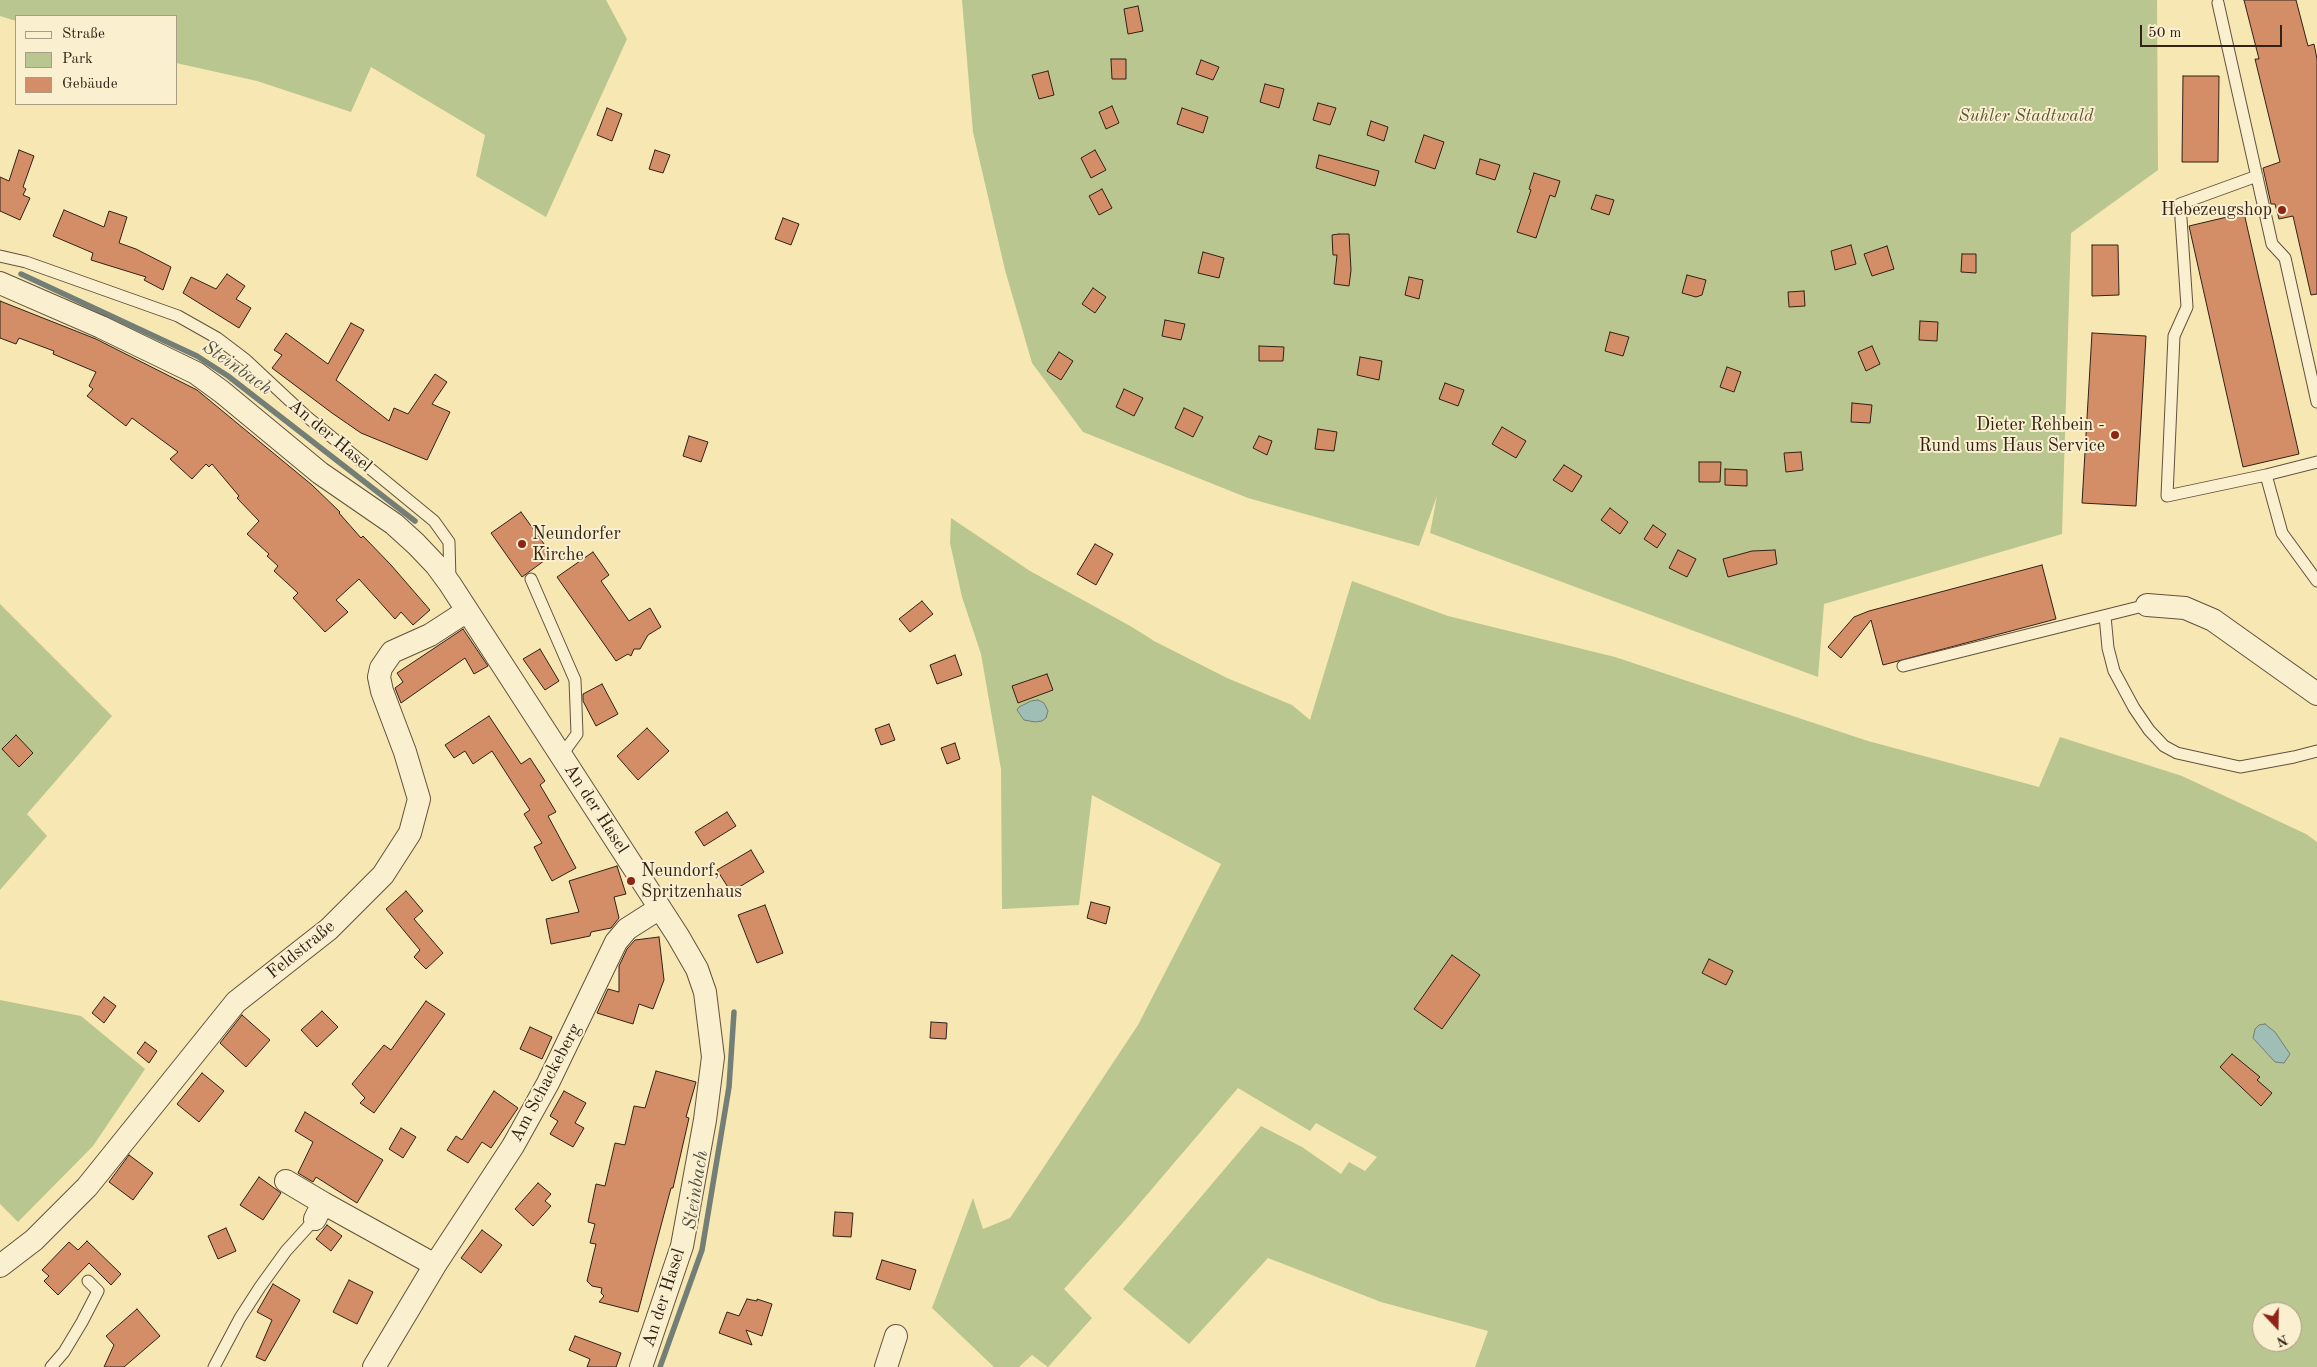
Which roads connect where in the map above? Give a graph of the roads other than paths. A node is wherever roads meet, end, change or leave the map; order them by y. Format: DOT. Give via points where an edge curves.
graph roads {
  1 [pos="2218,3"];
  2 [pos="2257,176"];
  3 [pos="0,256"];
  4 [pos="0,283"];
  5 [pos="2317,402"];
  6 [pos="2317,462"];
  7 [pos="2266,475"];
  8 [pos="531,579"];
  9 [pos="2317,581"];
  10 [pos="450,584"];
  11 [pos="2147,605"];
  12 [pos="467,611"];
  13 [pos="2105,616"];
  14 [pos="1903,666"];
  15 [pos="2317,694"];
  16 [pos="2317,751"];
  17 [pos="561,756"];
  18 [pos="660,908"];
  19 [pos="286,1181"];
  20 [pos="319,1211"];
  21 [pos="435,1265"];
  22 [pos="0,1266"];
  23 [pos="88,1281"];
  24 [pos="896,1336"];
  25 [pos="51,1367"];
  26 [pos="214,1367"];
  27 [pos="374,1367"];
  28 [pos="642,1367"];
  29 [pos="886,1367"];
  1 -- 2 [label="lane"];
  2 -- 5 [label="lane" via="2272,244 2285,258"];
  2 -- 7 [label="lane" via="2180,204 2187,308 2174,336 2167,496"];
  3 -- 10 [label="lane, An der Hasel" via="26,262 178,316 217,338 434,521 449,542"];
  4 -- 10 [label="street, An der Hasel" via="196,373 320,473 394,524"];
  6 -- 7 [label="lane"];
  7 -- 9 [label="lane" via="2282,533"];
  8 -- 17 [label="lane" via="575,680 577,734"];
  10 -- 12 [label="street, An der Hasel"];
  11 -- 13 [label="lane"];
  11 -- 15 [label="street" via="2184,608 2213,620"];
  12 -- 17 [label="street, An der Hasel"];
  12 -- 22 [label="street, Feldstraße" via="430,635 392,652 381,668 382,691 419,799 410,833 383,875 329,929 236,1002 87,1187 34,1240"];
  13 -- 14 [label="lane"];
  13 -- 16 [label="lane" via="2114,671 2134,708 2164,746 2177,753 2240,767"];
  17 -- 18 [label="street, An der Hasel"];
  18 -- 21 [label="street, Am Schackeberg" via="627,929 616,942 548,1083 513,1146"];
  18 -- 28 [label="street, An der Hasel" via="697,969 705,992 713,1057 704,1128 682,1246"];
  19 -- 20 [label="street"];
  20 -- 21 [label="street"];
  20 -- 26 [label="lane" via="260,1287"];
  21 -- 27 [label="street, Am Schackeberg"];
  23 -- 25 [label="lane" via="98,1291 78,1330"];
  24 -- 29 [label="street"];
}
